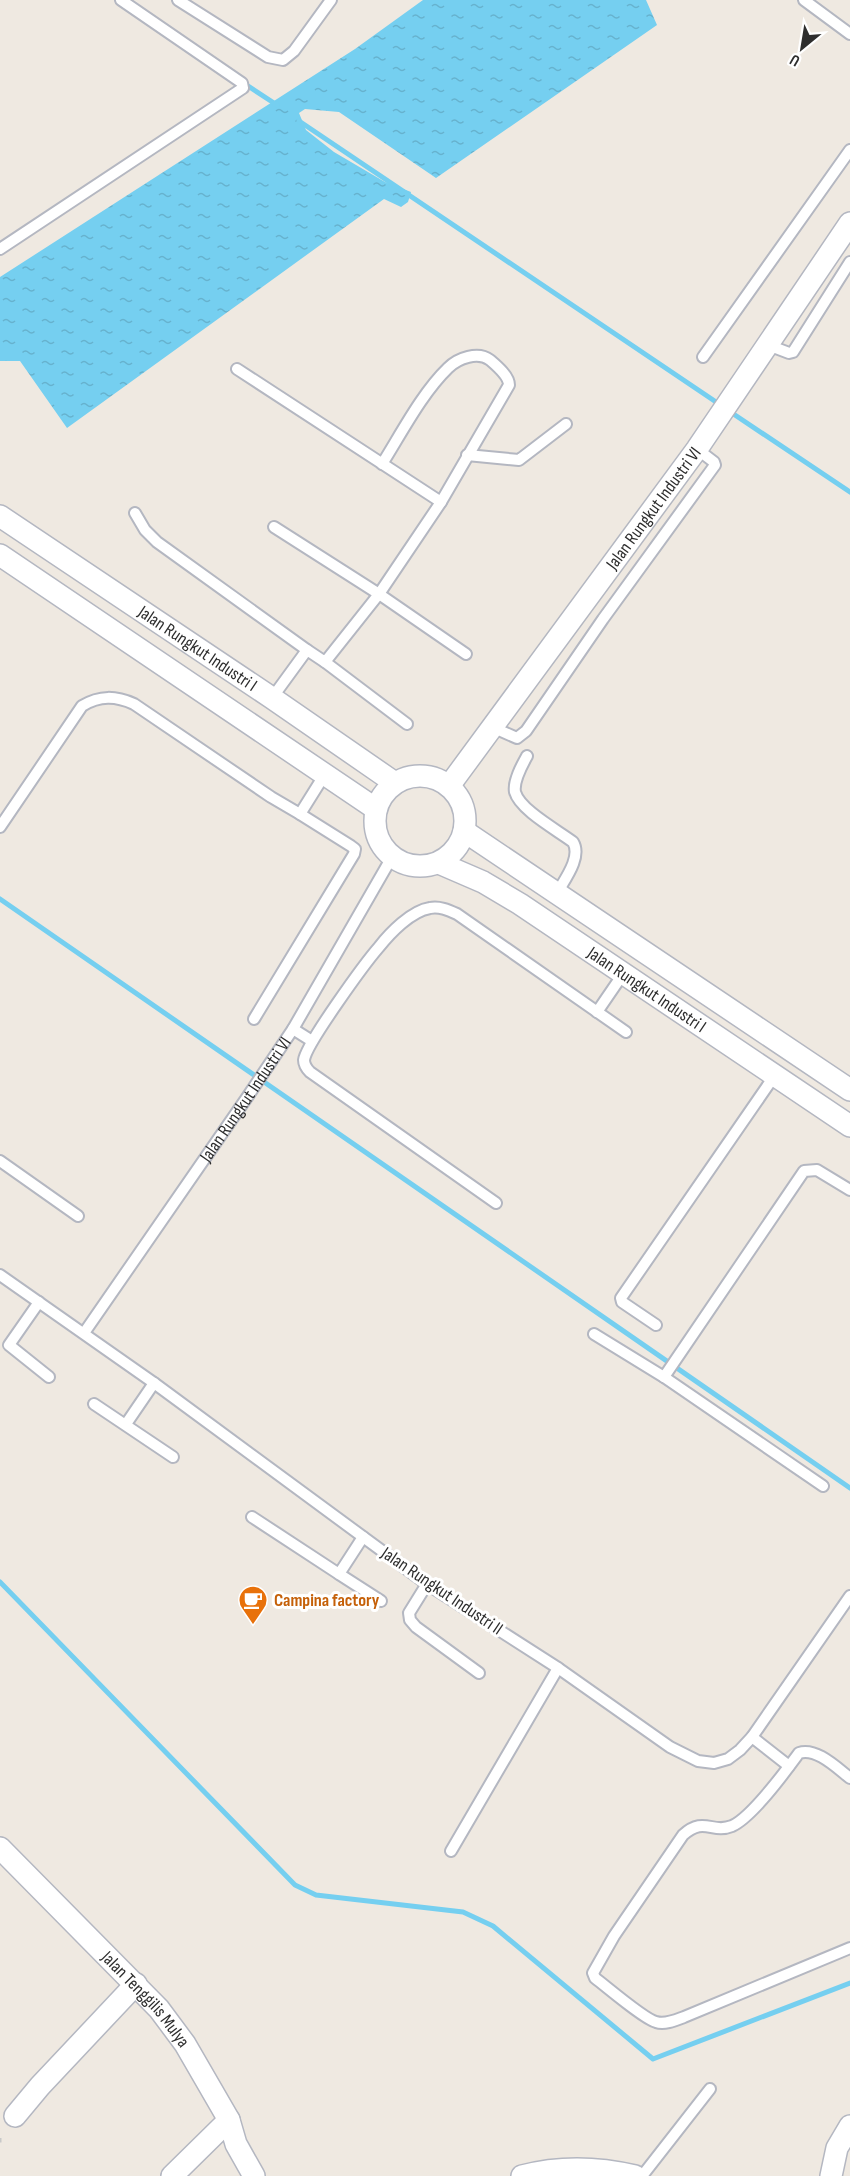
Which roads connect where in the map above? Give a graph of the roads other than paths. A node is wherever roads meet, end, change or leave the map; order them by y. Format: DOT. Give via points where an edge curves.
graph roads {
  1 [pos="121,0"];
  2 [pos="178,0"];
  3 [pos="331,0"];
  4 [pos="804,0"];
  5 [pos="850,33"];
  6 [pos="850,150"];
  7 [pos="850,223"];
  8 [pos="0,249"];
  9 [pos="850,262"];
  10 [pos="768,345"];
  11 [pos="703,357"];
  12 [pos="237,369"];
  13 [pos="567,424"];
  14 [pos="697,449"];
  15 [pos="467,455"];
  16 [pos="382,464"];
  17 [pos="441,502"];
  18 [pos="135,513"];
  19 [pos="0,516"];
  20 [pos="274,527"];
  21 [pos="629,542"];
  22 [pos="0,555"];
  23 [pos="650,556"];
  24 [pos="379,594"];
  25 [pos="593,611"];
  26 [pos="307,650"];
  27 [pos="466,654"];
  28 [pos="325,662"];
  29 [pos="272,698"];
  30 [pos="407,724"];
  31 [pos="492,727"];
  32 [pos="527,756"];
  33 [pos="325,774"];
  34 [pos="395,783"];
  35 [pos="448,786"];
  36 [pos="376,809"];
  37 [pos="300,814"];
  38 [pos="0,826"];
  39 [pos="464,831"];
  40 [pos="392,857"];
  41 [pos="439,863"];
  42 [pos="557,893"];
  43 [pos="623,974"];
  44 [pos="597,1012"];
  45 [pos="254,1019"];
  46 [pos="293,1029"];
  47 [pos="626,1032"];
  48 [pos="312,1041"];
  49 [pos="775,1075"];
  50 [pos="850,1090"];
  51 [pos="850,1126"];
  52 [pos="0,1161"];
  53 [pos="850,1190"];
  54 [pos="496,1203"];
  55 [pos="78,1216"];
  56 [pos="0,1275"];
  57 [pos="39,1302"];
  58 [pos="656,1325"];
  59 [pos="84,1334"];
  60 [pos="594,1334"];
  61 [pos="4,1342"];
  62 [pos="665,1374"];
  63 [pos="49,1377"];
  64 [pos="154,1383"];
  65 [pos="94,1404"];
  66 [pos="126,1424"];
  67 [pos="174,1457"];
  68 [pos="823,1486"];
  69 [pos="252,1517"];
  70 [pos="363,1538"];
  71 [pos="339,1574"];
  72 [pos="428,1584"];
  73 [pos="850,1596"];
  74 [pos="381,1601"];
  75 [pos="558,1668"];
  76 [pos="479,1673"];
  77 [pos="752,1737"];
  78 [pos="789,1766"];
  79 [pos="850,1778"];
  80 [pos="0,1848"];
  81 [pos="451,1851"];
  82 [pos="850,1948"];
  83 [pos="136,1984"];
  84 [pos="710,2089"];
  85 [pos="15,2116"];
  86 [pos="229,2120"];
  87 [pos="850,2126"];
  88 [pos="578,2172"];
  89 [pos="172,2176"];
  90 [pos="254,2176"];
  91 [pos="522,2176"];
  92 [pos="635,2176"];
  93 [pos="642,2176"];
  94 [pos="831,2176"];
  1 -- 8 [label="lane" via="242,83 243,88"];
  2 -- 3 [label="lane" via="268,57 283,60"];
  4 -- 5 [label="lane"];
  6 -- 11 [label="lane"];
  7 -- 10 [label="street, Jalan Rungkut Industri VI"];
  9 -- 10 [label="lane" via="793,352"];
  10 -- 14 [label="street, Jalan Rungkut Industri VI"];
  12 -- 16 [label="lane"];
  13 -- 15 [label="lane" via="519,460"];
  14 -- 21 [label="street, Jalan Rungkut Industri VI"];
  14 -- 23 [label="lane" via="715,465"];
  15 -- 16 [label="lane" via="510,382 483,356 474,355 449,367"];
  15 -- 17 [label="lane"];
  16 -- 17 [label="lane"];
  17 -- 24 [label="lane"];
  18 -- 26 [label="lane" via="157,542"];
  19 -- 29 [label="street, Jalan Rungkut Industri I"];
  20 -- 24 [label="lane"];
  21 -- 23 [label="lane"];
  21 -- 25 [label="street, Jalan Rungkut Industri VI"];
  22 -- 33 [label="street, Jalan Rungkut Industri I"];
  23 -- 25 [label="lane"];
  24 -- 27 [label="lane"];
  24 -- 28 [label="lane"];
  25 -- 31 [label="street, Jalan Rungkut Industri VI"];
  25 -- 31 [label="lane" via="526,731 518,738"];
  26 -- 28 [label="lane"];
  26 -- 29 [label="lane"];
  28 -- 30 [label="lane"];
  29 -- 34 [label="street, Jalan Rungkut Industri I"];
  31 -- 35 [label="street, Jalan Rungkut Industri VI"];
  32 -- 42 [label="lane" via="516,779 515,791 521,803 577,848"];
  33 -- 36 [label="street, Jalan Rungkut Industri I"];
  33 -- 37 [label="lane"];
  34 -- 35 [label="street" via="422,776"];
  34 -- 36 [label="street"];
  35 -- 39 [label="street" via="465,814"];
  36 -- 40 [label="street" via="376,836"];
  37 -- 38 [label="lane" via="134,704 110,697 93,699 82,706"];
  37 -- 45 [label="lane" via="351,846 354,854"];
  39 -- 41 [label="street" via="460,844"];
  39 -- 42 [label="street, Jalan Rungkut Industri I"];
  40 -- 41 [label="street" via="406,865 423,867"];
  40 -- 46 [label="lane, Jalan Rungkut Industri VI"];
  41 -- 43 [label="street, Jalan Rungkut Industri I" via="520,904"];
  42 -- 50 [label="street, Jalan Rungkut Industri I"];
  43 -- 44 [label="lane"];
  43 -- 49 [label="street, Jalan Rungkut Industri I"];
  44 -- 47 [label="lane"];
  44 -- 48 [label="lane" via="456,914 430,908 410,917 379,946"];
  46 -- 48 [label="lane"];
  46 -- 59 [label="lane, Jalan Rungkut Industri VI"];
  48 -- 54 [label="lane" via="304,1059 309,1072"];
  49 -- 51 [label="street, Jalan Rungkut Industri I"];
  49 -- 58 [label="lane" via="621,1298"];
  52 -- 55 [label="lane"];
  53 -- 62 [label="lane" via="817,1170 804,1171"];
  56 -- 57 [label="lane, Jalan Rungkut Industri II"];
  57 -- 59 [label="lane, Jalan Rungkut Industri II"];
  57 -- 61 [label="lane"];
  59 -- 64 [label="lane, Jalan Rungkut Industri II"];
  60 -- 62 [label="lane"];
  61 -- 63 [label="lane"];
  62 -- 68 [label="lane"];
  64 -- 66 [label="lane"];
  64 -- 70 [label="lane, Jalan Rungkut Industri II"];
  65 -- 66 [label="lane"];
  66 -- 67 [label="lane"];
  69 -- 71 [label="lane"];
  70 -- 71 [label="lane"];
  70 -- 72 [label="lane, Jalan Rungkut Industri II"];
  71 -- 74 [label="lane"];
  72 -- 75 [label="lane, Jalan Rungkut Industri II"];
  72 -- 76 [label="lane" via="409,1613 410,1620"];
  73 -- 77 [label="lane, Jalan Rungkut Industri II"];
  75 -- 77 [label="lane, Jalan Rungkut Industri II" via="670,1747 698,1761 714,1763 728,1759"];
  75 -- 81 [label="lane"];
  77 -- 78 [label="lane"];
  78 -- 79 [label="lane" via="799,1753 807,1751"];
  78 -- 82 [label="lane" via="749,1815 734,1825 700,1825 683,1835 614,1936 593,1975 654,2022 664,2022"];
  80 -- 83 [label="street, Jalan Tenggilis Mulya"];
  83 -- 85 [label="street"];
  83 -- 86 [label="street, Jalan Tenggilis Mulya" via="185,2044"];
  84 -- 93 [label="lane"];
  86 -- 89 [label="street"];
  86 -- 90 [label="street, Jalan Tenggilis Mulya" via="236,2144"];
  87 -- 94 [label="street" via="837,2148"];
  88 -- 91 [label="street" via="541,2171"];
  88 -- 92 [label="street"];
}
